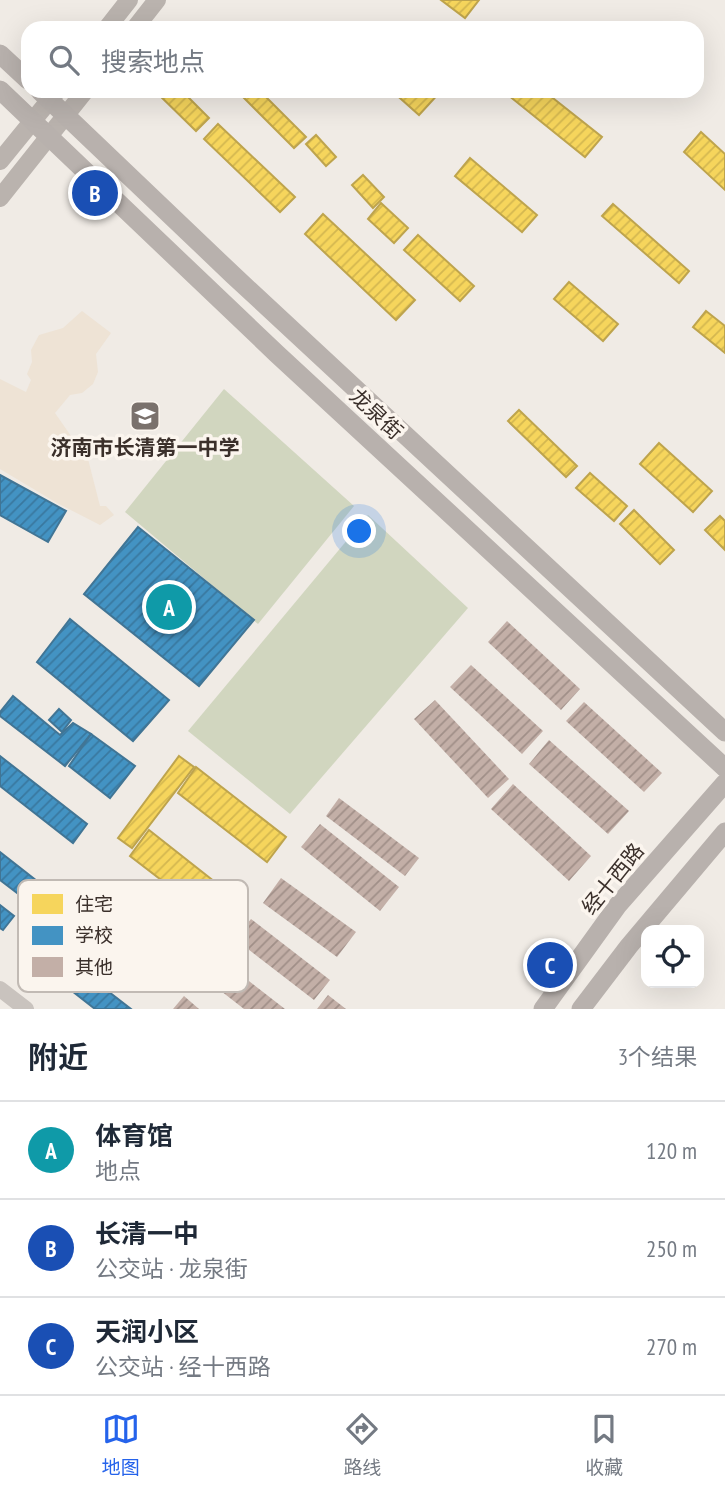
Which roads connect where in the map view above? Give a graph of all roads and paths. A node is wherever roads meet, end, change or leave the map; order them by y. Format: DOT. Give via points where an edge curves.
graph roads {
  1 [pos="129,0"];
  2 [pos="157,0"];
  3 [pos="112,21"];
  4 [pos="140,21"];
  5 [pos="0,54"];
  6 [pos="21,74"];
  7 [pos="0,90"];
  8 [pos="47,98"];
  9 [pos="52,98"];
  10 [pos="79,98"];
  11 [pos="65,115"];
  12 [pos="33,121"];
  13 [pos="50,137"];
  14 [pos="0,161"];
  15 [pos="0,198"];
  16 [pos="725,732"];
  17 [pos="725,768"];
  18 [pos="725,783"];
  19 [pos="725,832"];
  20 [pos="0,989"];
  21 [pos="26,1009"];
  22 [pos="543,1009"];
  23 [pos="581,1009"];
  1 -- 3 [label="main road"];
  2 -- 4 [label="main road"];
  5 -- 6 [label="main road"];
  7 -- 12 [label="main road, 龙泉街"];
  8 -- 12 [label="main road"];
  9 -- 11 [label="main road, 龙泉街"];
  10 -- 11 [label="main road"];
  11 -- 13 [label="main road"];
  11 -- 16 [label="main road, 龙泉街"];
  12 -- 13 [label="main road, 龙泉街"];
  12 -- 14 [label="main road"];
  13 -- 15 [label="main road"];
  13 -- 17 [label="main road, 龙泉街"];
  18 -- 22 [label="main road, 经十西路" via="618,905"];
  19 -- 23 [label="main road"];
  20 -- 21 [label="street"];
}
